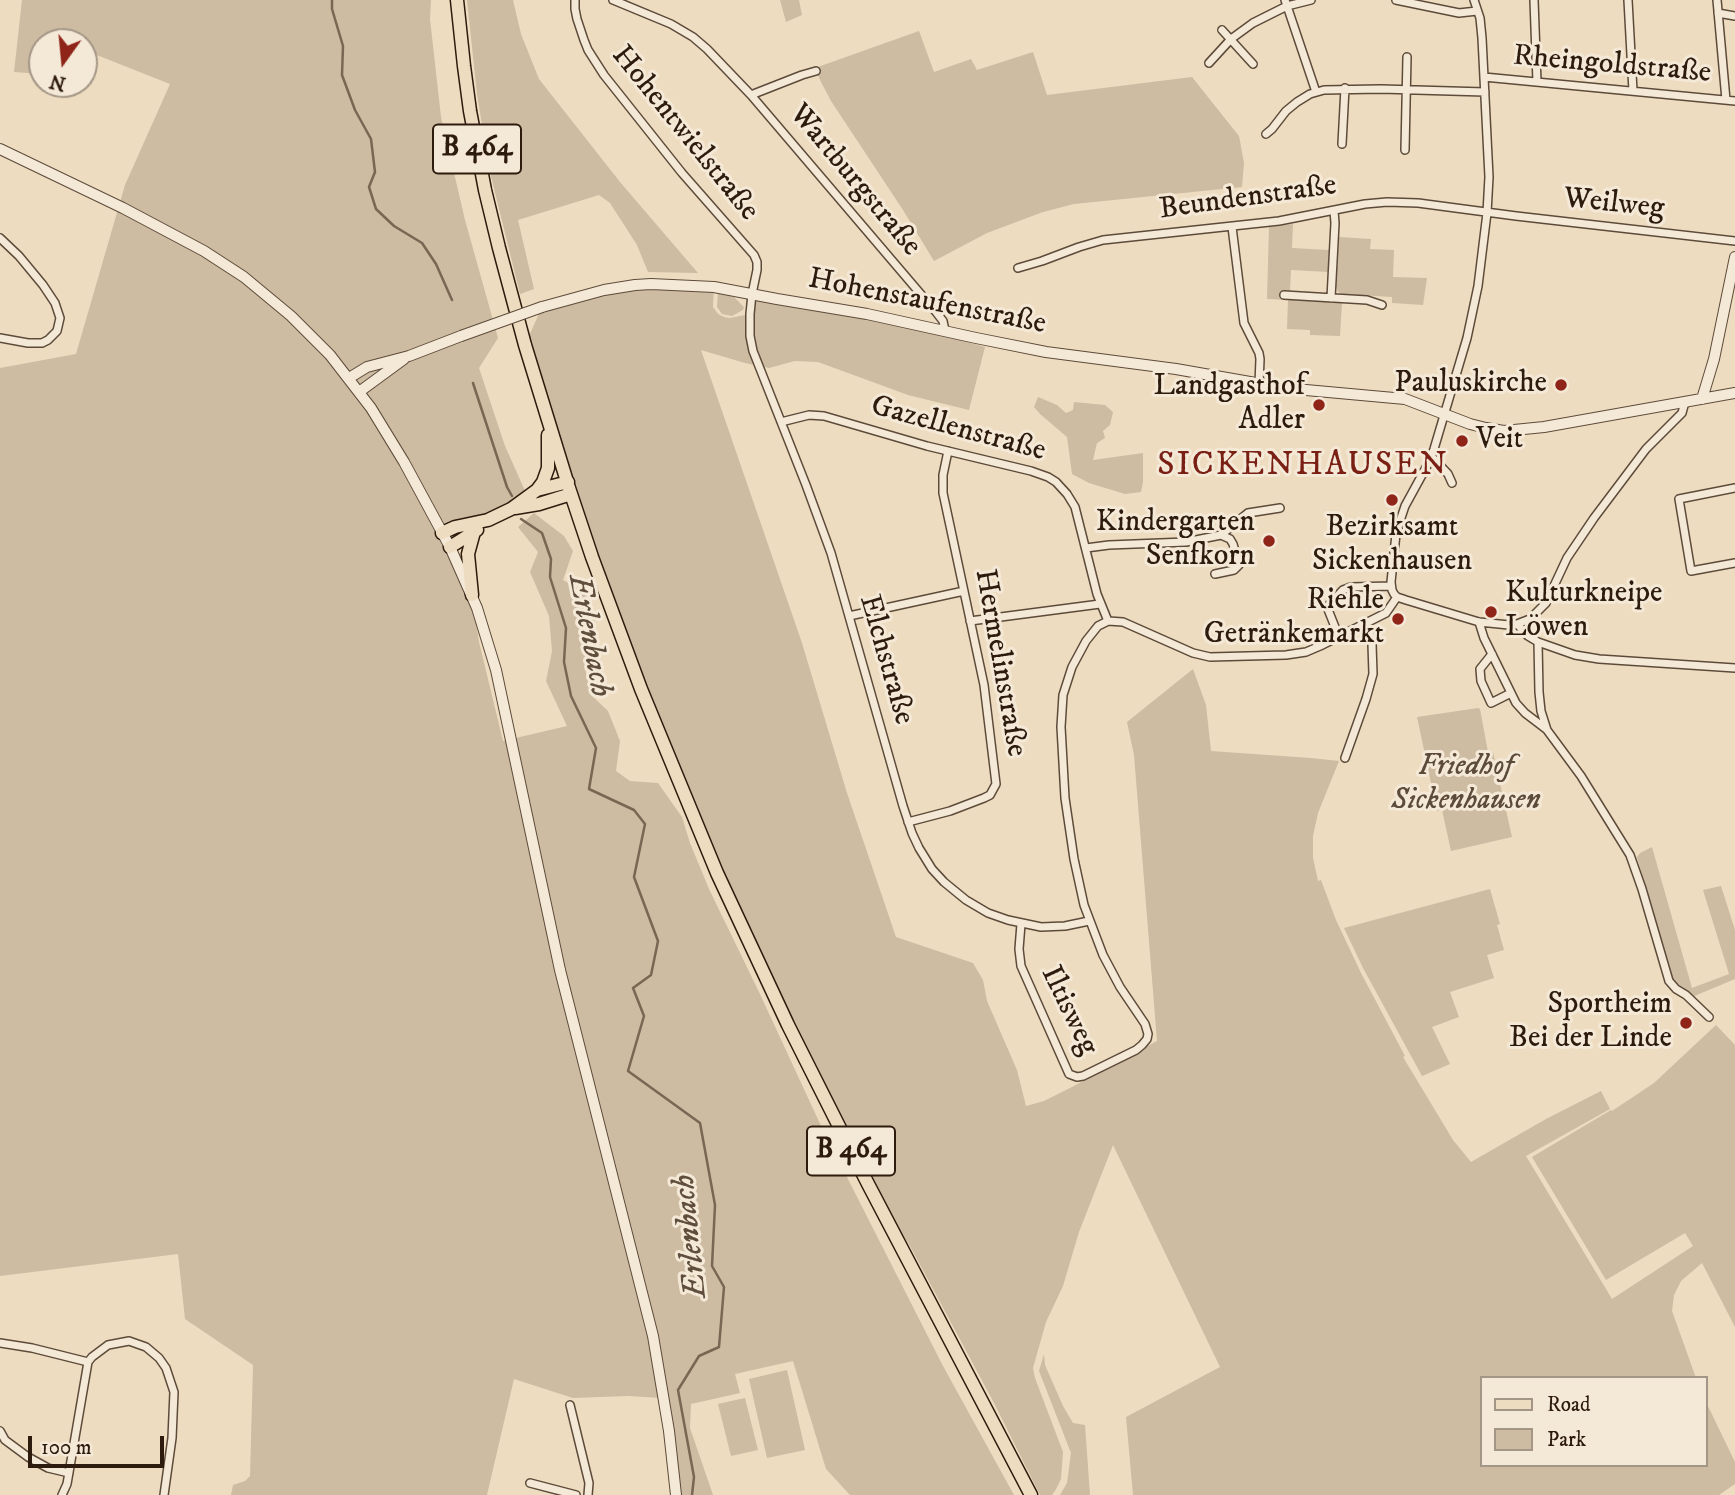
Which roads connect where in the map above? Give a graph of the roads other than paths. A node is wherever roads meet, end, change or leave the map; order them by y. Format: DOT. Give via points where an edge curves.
graph roads {
  1 [pos="457,0"];
  2 [pos="575,0"];
  3 [pos="613,0"];
  4 [pos="1311,0"];
  5 [pos="1396,0"];
  6 [pos="1474,0"];
  7 [pos="1534,0"];
  8 [pos="1628,0"];
  9 [pos="1717,0"];
  10 [pos="1286,3"];
  11 [pos="1477,11"];
  12 [pos="1718,13"];
  13 [pos="1735,16"];
  14 [pos="1222,30"];
  15 [pos="1231,39"];
  16 [pos="1407,57"];
  17 [pos="1209,63"];
  18 [pos="1253,64"];
  19 [pos="816,71"];
  20 [pos="1484,77"];
  21 [pos="1537,82"];
  22 [pos="1345,88"];
  23 [pos="1407,89"];
  24 [pos="1633,91"];
  25 [pos="1316,92"];
  26 [pos="1485,92"];
  27 [pos="751,95"];
  28 [pos="1726,100"];
  29 [pos="1735,101"];
  30 [pos="1266,134"];
  31 [pos="1342,144"];
  32 [pos="0,149"];
  33 [pos="1405,150"];
  34 [pos="1334,211"];
  35 [pos="1487,213"];
  36 [pos="1232,227"];
  37 [pos="0,238"];
  38 [pos="1735,241"];
  39 [pos="1735,257"];
  40 [pos="1018,268"];
  41 [pos="752,294"];
  42 [pos="1284,295"];
  43 [pos="1331,298"];
  44 [pos="1382,306"];
  45 [pos="945,331"];
  46 [pos="0,338"];
  47 [pos="409,356"];
  48 [pos="349,378"];
  49 [pos="1259,384"];
  50 [pos="359,392"];
  51 [pos="1735,393"];
  52 [pos="1702,399"];
  53 [pos="1685,402"];
  54 [pos="1444,414"];
  55 [pos="547,417"];
  56 [pos="782,422"];
  57 [pos="948,451"];
  58 [pos="1432,457"];
  59 [pos="1452,483"];
  60 [pos="569,488"];
  61 [pos="1735,488"];
  62 [pos="538,497"];
  63 [pos="1280,508"];
  64 [pos="488,520"];
  65 [pos="474,532"];
  66 [pos="442,533"];
  67 [pos="1221,535"];
  68 [pos="450,547"];
  69 [pos="1086,548"];
  70 [pos="1735,563"];
  71 [pos="1215,574"];
  72 [pos="1391,586"];
  73 [pos="964,591"];
  74 [pos="472,595"];
  75 [pos="1397,597"];
  76 [pos="1100,604"];
  77 [pos="849,616"];
  78 [pos="970,621"];
  79 [pos="1108,621"];
  80 [pos="1479,622"];
  81 [pos="1365,623"];
  82 [pos="1520,623"];
  83 [pos="1339,636"];
  84 [pos="1538,642"];
  85 [pos="1492,654"];
  86 [pos="1735,668"];
  87 [pos="1511,693"];
  88 [pos="1547,730"];
  89 [pos="1345,758"];
  90 [pos="908,822"];
  91 [pos="1089,920"];
  92 [pos="1021,924"];
  93 [pos="1709,1017"];
  94 [pos="0,1343"];
  95 [pos="88,1362"];
  96 [pos="570,1405"];
  97 [pos="0,1432"];
  98 [pos="69,1473"];
  99 [pos="530,1483"];
  100 [pos="1029,1491"];
  101 [pos="546,1492"];
  102 [pos="62,1495"];
  103 [pos="164,1495"];
  104 [pos="576,1495"];
  105 [pos="588,1495"];
  106 [pos="676,1495"];
  1 -- 55 [label="main road, B 464" via="485,190"];
  2 -- 41 [label="street, Hohentwielstraße" via="584,40 604,75 754,255 757,270"];
  3 -- 27 [label="street, Wartburgstraße" via="693,37"];
  4 -- 10 [label="street"];
  5 -- 11 [label="street" via="1459,13"];
  6 -- 11 [label="street"];
  7 -- 21 [label="street"];
  8 -- 24 [label="street"];
  9 -- 12 [label="street"];
  10 -- 15 [label="street"];
  10 -- 25 [label="street"];
  11 -- 20 [label="street"];
  12 -- 13 [label="street"];
  12 -- 28 [label="street"];
  14 -- 15 [label="street"];
  15 -- 17 [label="street"];
  15 -- 18 [label="street"];
  16 -- 23 [label="street"];
  19 -- 27 [label="street, Wartburgstraße"];
  20 -- 21 [label="street, Rheingoldstraße"];
  20 -- 26 [label="street"];
  21 -- 24 [label="street, Rheingoldstraße"];
  22 -- 23 [label="street"];
  22 -- 25 [label="street"];
  22 -- 31 [label="street"];
  23 -- 26 [label="street"];
  23 -- 33 [label="street"];
  24 -- 28 [label="street, Rheingoldstraße"];
  25 -- 30 [label="street" via="1291,106"];
  26 -- 35 [label="street"];
  27 -- 45 [label="street, Wartburgstraße" via="936,312"];
  28 -- 29 [label="street, Rheingoldstraße"];
  32 -- 48 [label="street" via="217,259 312,335"];
  34 -- 35 [label="street, Beundenstraße" via="1398,202"];
  34 -- 36 [label="street, Beundenstraße"];
  34 -- 43 [label="street"];
  35 -- 38 [label="street, Weilweg"];
  35 -- 54 [label="street" via="1475,304"];
  36 -- 40 [label="street, Beundenstraße" via="1103,240"];
  36 -- 49 [label="street" via="1244,323 1259,353"];
  37 -- 46 [label="street" via="43,285 55,303 60,325 42,343"];
  39 -- 52 [label="street"];
  41 -- 45 [label="street, Hohenstaufenstraße"];
  41 -- 47 [label="street, Hohenstaufenstraße, bridge" via="651,284 604,290 542,307"];
  41 -- 56 [label="street, Elchstraße" via="751,343"];
  42 -- 43 [label="street"];
  43 -- 44 [label="street" via="1367,300"];
  45 -- 49 [label="street, Hohenstaufenstraße" via="1046,352"];
  47 -- 48 [label="street, Hohenstaufenstraße" via="367,367"];
  47 -- 50 [label="street, Hohenstaufenstraße"];
  48 -- 50 [label="street"];
  49 -- 54 [label="street, Hohenstaufenstraße" via="1405,399"];
  50 -- 66 [label="street"];
  51 -- 52 [label="street, Hohenstaufenstraße"];
  52 -- 53 [label="street, Hohenstaufenstraße"];
  53 -- 54 [label="street, Hohenstaufenstraße" via="1521,430 1486,428"];
  53 -- 82 [label="street" via="1682,413 1646,449 1594,518 1545,603"];
  54 -- 58 [label="street"];
  55 -- 60 [label="main road, B 464"];
  55 -- 62 [label="main road" via="548,468"];
  56 -- 57 [label="street, Gazellenstraße" via="824,416"];
  56 -- 77 [label="street, Elchstraße" via="829,547"];
  57 -- 69 [label="street, Gazellenstraße" via="1040,473 1056,482 1075,508"];
  57 -- 73 [label="street, Hermelinstraße" via="943,492"];
  58 -- 59 [label="street"];
  58 -- 72 [label="street" via="1400,521"];
  60 -- 62 [label="main road"];
  60 -- 100 [label="main road, B 464" via="641,689 739,921 840,1129"];
  61 -- 70 [label="street" via="1679,499 1691,571"];
  62 -- 64 [label="main road"];
  63 -- 67 [label="street" via="1248,513"];
  64 -- 65 [label="main road"];
  64 -- 66 [label="main road"];
  65 -- 68 [label="main road"];
  65 -- 74 [label="main road" via="468,554"];
  66 -- 68 [label="street"];
  67 -- 69 [label="street"];
  67 -- 71 [label="street" via="1230,539 1239,565"];
  68 -- 74 [label="street"];
  69 -- 76 [label="street, Gazellenstraße"];
  72 -- 75 [label="street"];
  72 -- 83 [label="street" via="1343,590 1326,607"];
  73 -- 77 [label="street"];
  73 -- 78 [label="street, Hermelinstraße"];
  74 -- 106 [label="street" via="496,670 563,982 648,1311"];
  75 -- 80 [label="street"];
  75 -- 81 [label="street" via="1386,612"];
  76 -- 78 [label="street"];
  76 -- 79 [label="street, Gazellenstraße"];
  77 -- 90 [label="street, Elchstraße"];
  78 -- 90 [label="street, Hermelinstraße" via="984,685 996,784 984,799"];
  79 -- 83 [label="street" via="1123,622 1216,658 1299,654"];
  79 -- 91 [label="street" via="1094,629 1072,667 1061,717 1069,828"];
  80 -- 82 [label="street"];
  80 -- 85 [label="street"];
  81 -- 83 [label="street"];
  81 -- 89 [label="street" via="1372,644 1373,674"];
  82 -- 84 [label="street"];
  84 -- 86 [label="street" via="1586,657"];
  84 -- 88 [label="street" via="1539,692"];
  85 -- 87 [label="street"];
  85 -- 87 [label="street" via="1480,669 1491,703"];
  87 -- 88 [label="street" via="1520,708"];
  88 -- 93 [label="street" via="1630,855 1669,981"];
  90 -- 92 [label="street, Elchstraße" via="919,848 944,882 978,908"];
  91 -- 92 [label="street, Elchstraße" via="1052,927"];
  91 -- 92 [label="street, Iltisweg" via="1102,955 1145,1024 1147,1039 1136,1050 1077,1077 1069,1074 1021,966"];
  94 -- 95 [label="street"];
  95 -- 98 [label="street"];
  95 -- 103 [label="street" via="108,1345 129,1341 146,1346 166,1368 175,1403"];
  96 -- 105 [label="street"];
  97 -- 98 [label="street" via="28,1457"];
  98 -- 102 [label="street"];
  99 -- 101 [label="street"];
  101 -- 104 [label="street"];
}
